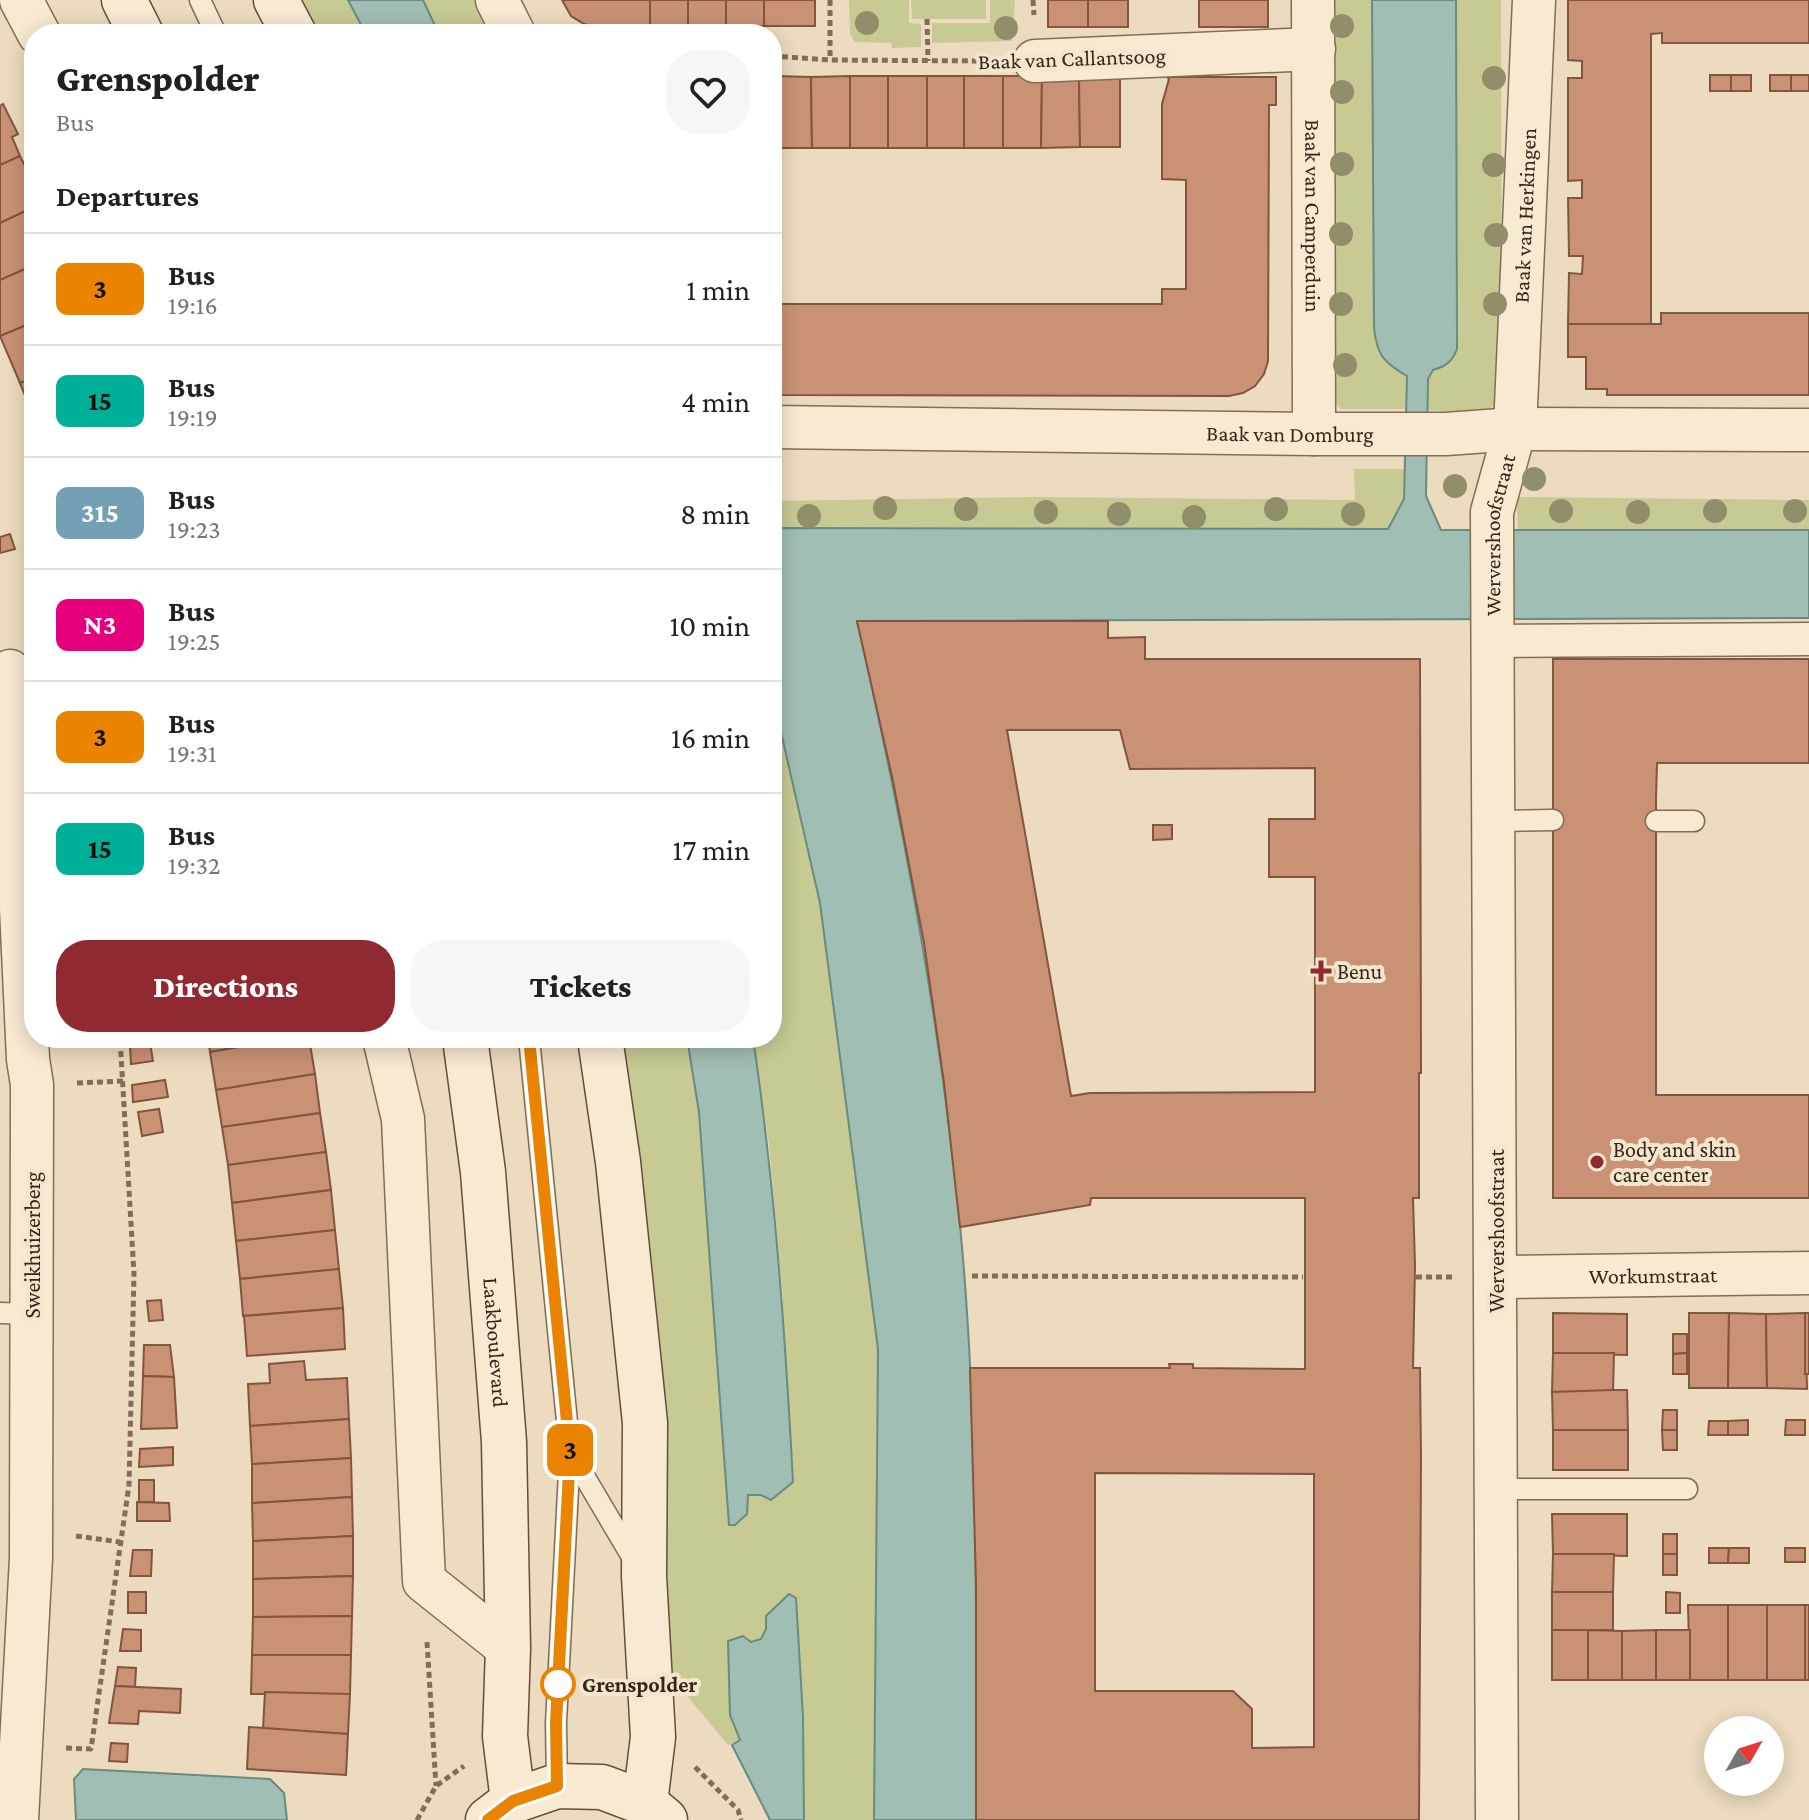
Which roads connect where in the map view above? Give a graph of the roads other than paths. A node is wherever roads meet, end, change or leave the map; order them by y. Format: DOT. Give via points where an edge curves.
graph roads {
  1 [pos="21,0"];
  2 [pos="124,0"];
  3 [pos="200,0"];
  4 [pos="276,0"];
  5 [pos="497,0"];
  6 [pos="1313,0"];
  7 [pos="1534,0"];
  8 [pos="34,24"];
  9 [pos="136,24"];
  10 [pos="211,24"];
  11 [pos="289,24"];
  12 [pos="509,24"];
  13 [pos="1314,49"];
  14 [pos="1035,61"];
  15 [pos="782,427"];
  16 [pos="1515,429"];
  17 [pos="1809,430"];
  18 [pos="1314,434"];
  19 [pos="1493,636"];
  20 [pos="1809,639"];
  21 [pos="15,671"];
  22 [pos="1553,820"];
  23 [pos="1494,821"];
  24 [pos="1656,821"];
  25 [pos="1694,821"];
  26 [pos="386,1048"];
  27 [pos="466,1048"];
  28 [pos="530,1048"];
  29 [pos="601,1048"];
  30 [pos="14,1059"];
  31 [pos="1809,1273"];
  32 [pos="1497,1277"];
  33 [pos="16,1314"];
  34 [pos="570,1452"];
  35 [pos="1496,1489"];
  36 [pos="1687,1489"];
  37 [pos="16,1558"];
  38 [pos="644,1576"];
  39 [pos="508,1648"];
  40 [pos="557,1786"];
  41 [pos="500,1810"];
  42 [pos="655,1811"];
  43 [pos="17,1820"];
  44 [pos="1497,1820"];
  1 -- 8 [label="street"];
  2 -- 9 [label="main road"];
  3 -- 10 [label="lane"];
  4 -- 11 [label="main road"];
  5 -- 12 [label="street"];
  6 -- 13 [label="street, Baak van Camperduin"];
  7 -- 16 [label="street, Baak van Herkingen"];
  13 -- 14 [label="street, Baak van Callantsoog"];
  13 -- 18 [label="street, Baak van Camperduin"];
  15 -- 18 [label="street, Baak van Domburg"];
  16 -- 17 [label="street, Baak van Domburg"];
  16 -- 18 [label="street, Baak van Domburg"];
  16 -- 19 [label="street, Wervershoofstraat" via="1492,512"];
  19 -- 20 [label="street, Wervershoofstraat"];
  19 -- 23 [label="street, Wervershoofstraat"];
  21 -- 30 [label="street, Sweikhuizerberg"];
  22 -- 23 [label="lane"];
  23 -- 32 [label="street, Wervershoofstraat"];
  24 -- 25 [label="lane"];
  26 -- 39 [label="street" via="403,1119 424,1581"];
  27 -- 39 [label="main road, Laakboulevard" via="495,1310"];
  28 -- 34 [label="lane"];
  29 -- 38 [label="main road" via="645,1423"];
  30 -- 33 [label="street, Sweikhuizerberg" via="32,1085"];
  31 -- 32 [label="street, Workumstraat"];
  32 -- 35 [label="street, Wervershoofstraat"];
  33 -- 37 [label="street, Sweikhuizerberg"];
  34 -- 38 [label="lane"];
  34 -- 40 [label="lane"];
  35 -- 36 [label="lane"];
  35 -- 44 [label="street, Wervershoofstraat"];
  37 -- 43 [label="street, Sweikhuizerberg"];
  38 -- 42 [label="main road"];
  39 -- 41 [label="main road, Laakboulevard"];
  40 -- 41 [label="main road"];
  40 -- 42 [label="main road" via="602,1787"];
}
